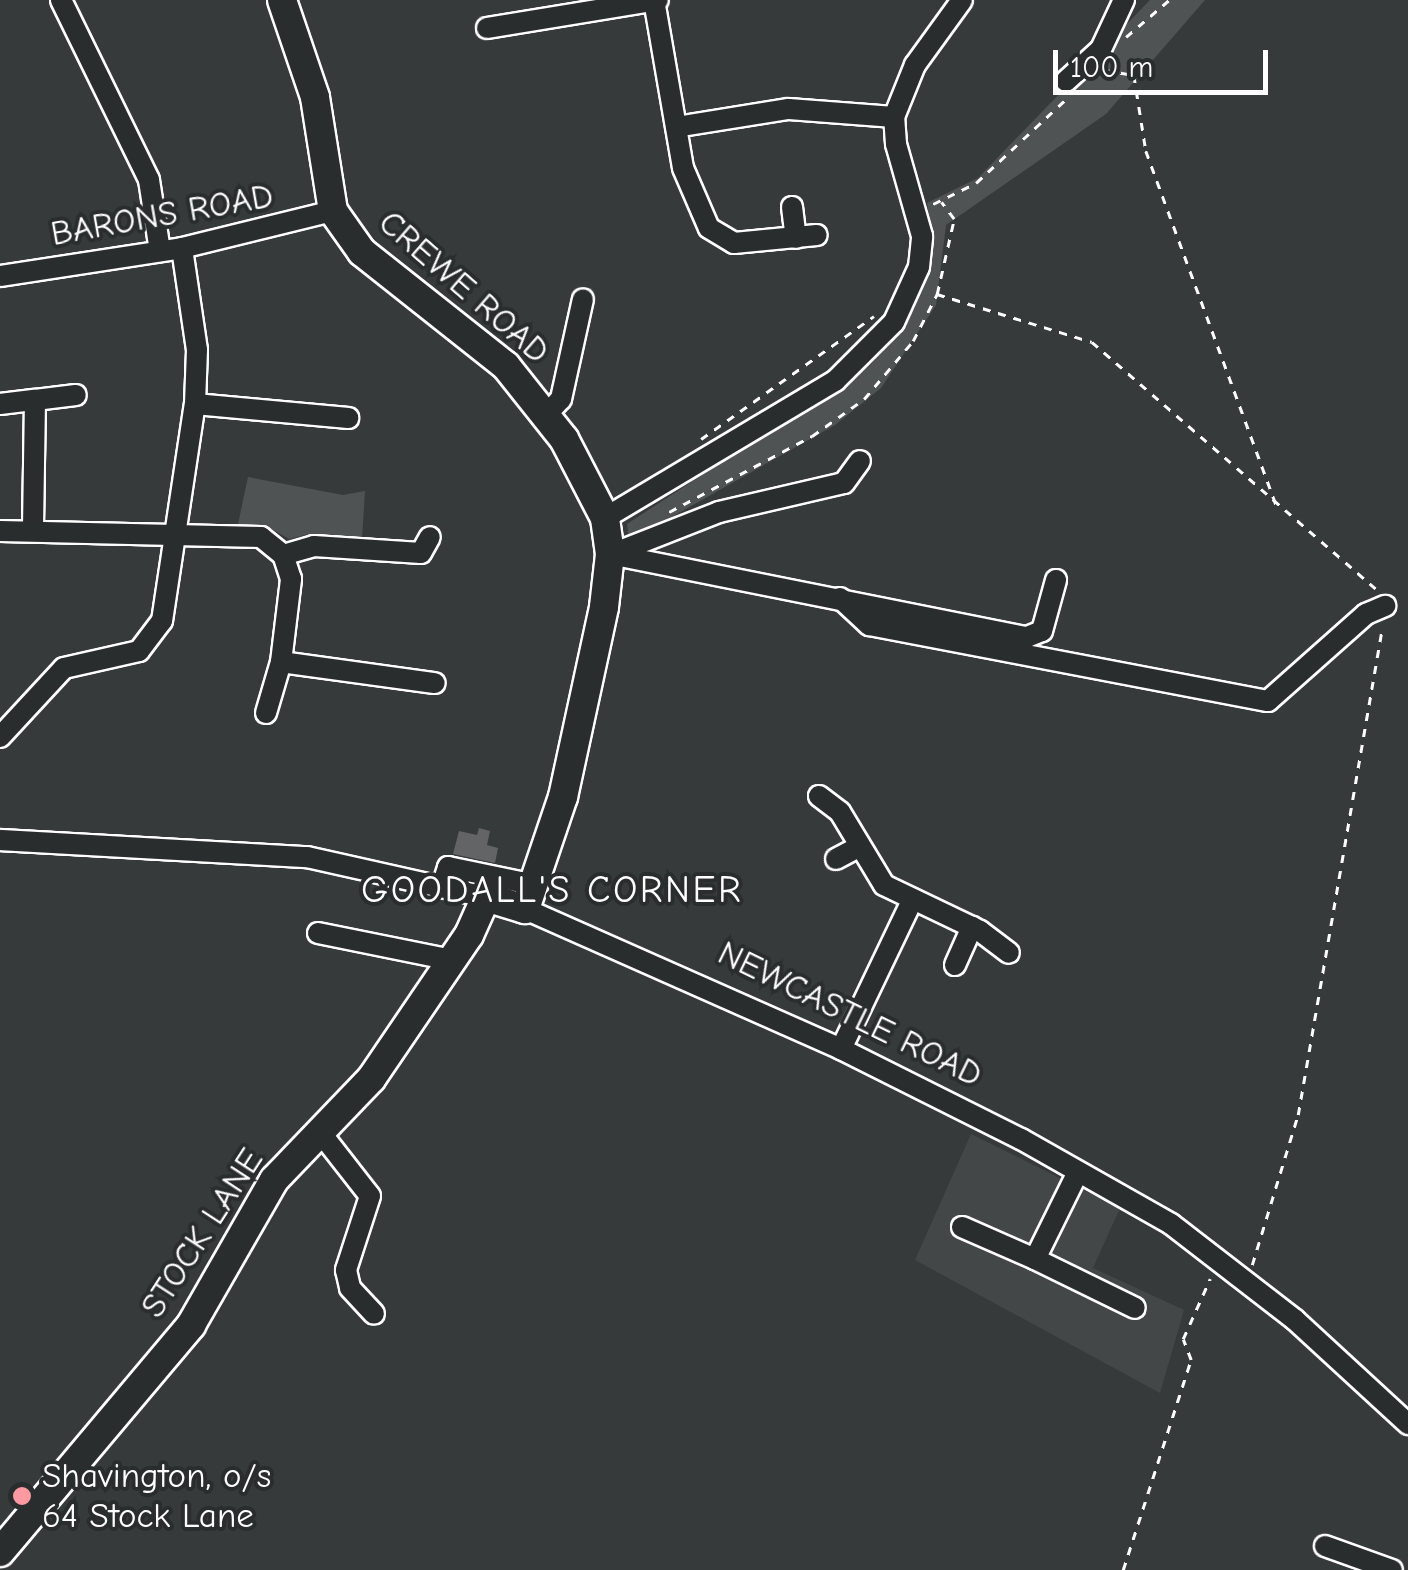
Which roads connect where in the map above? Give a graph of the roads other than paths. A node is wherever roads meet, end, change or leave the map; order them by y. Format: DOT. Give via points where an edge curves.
graph roads {
  1 [pos="60,0"];
  2 [pos="282,0"];
  3 [pos="656,0"];
  4 [pos="962,0"];
  5 [pos="1132,3"];
  6 [pos="487,28"];
  7 [pos="1072,87"];
  8 [pos="894,117"];
  9 [pos="676,128"];
  10 [pos="792,207"];
  11 [pos="333,210"];
  12 [pos="182,248"];
  13 [pos="160,251"];
  14 [pos="0,276"];
  15 [pos="583,299"];
  16 [pos="76,395"];
  17 [pos="35,400"];
  18 [pos="0,404"];
  19 [pos="195,404"];
  20 [pos="546,415"];
  21 [pos="348,418"];
  22 [pos="860,462"];
  23 [pos="604,518"];
  24 [pos="34,531"];
  25 [pos="0,532"];
  26 [pos="175,532"];
  27 [pos="430,537"];
  28 [pos="610,554"];
  29 [pos="283,555"];
  30 [pos="1056,580"];
  31 [pos="840,598"];
  32 [pos="1385,606"];
  33 [pos="282,662"];
  34 [pos="435,683"];
  35 [pos="266,713"];
  36 [pos="0,737"];
  37 [pos="820,796"];
  38 [pos="852,839"];
  39 [pos="0,840"];
  40 [pos="836,859"];
  41 [pos="442,886"];
  42 [pos="530,897"];
  43 [pos="486,898"];
  44 [pos="913,898"];
  45 [pos="976,929"];
  46 [pos="318,932"];
  47 [pos="1009,953"];
  48 [pos="452,960"];
  49 [pos="955,965"];
  50 [pos="840,1050"];
  51 [pos="320,1132"];
  52 [pos="1078,1172"];
  53 [pos="962,1227"];
  54 [pos="1035,1259"];
  55 [pos="1135,1308"];
  56 [pos="374,1314"];
  57 [pos="1408,1424"];
  58 [pos="1325,1546"];
  59 [pos="0,1552"];
  60 [pos="1392,1570"];
  1 -- 13 [label="street" via="149,180"];
  2 -- 11 [label="main road, CREWE ROAD" via="315,97"];
  3 -- 6 [label="street"];
  3 -- 9 [label="street"];
  4 -- 8 [label="street" via="915,65"];
  5 -- 7 [label="street"];
  8 -- 9 [label="street" via="789,109"];
  8 -- 23 [label="street" via="918,209 919,267 875,347 835,381"];
  9 -- 10 [label="street" via="694,200 720,239 806,236"];
  11 -- 12 [label="street, BARONS ROAD"];
  11 -- 20 [label="main road, CREWE ROAD" via="362,252 506,366"];
  12 -- 13 [label="street, BARONS ROAD"];
  12 -- 19 [label="street" via="196,350"];
  13 -- 14 [label="street, BARONS ROAD"];
  15 -- 20 [label="street" via="561,399"];
  16 -- 17 [label="street"];
  17 -- 18 [label="street"];
  17 -- 24 [label="street"];
  19 -- 21 [label="street"];
  19 -- 26 [label="street"];
  20 -- 23 [label="main road, CREWE ROAD"];
  22 -- 28 [label="street" via="844,483 720,512"];
  23 -- 28 [label="main road, CREWE ROAD"];
  24 -- 25 [label="street"];
  24 -- 26 [label="street"];
  26 -- 29 [label="street" via="260,536"];
  26 -- 36 [label="street" via="162,621 151,640 124,658 64,668"];
  27 -- 29 [label="street" via="421,552 314,546"];
  28 -- 31 [label="street"];
  28 -- 42 [label="main road, CREWE ROAD" via="564,796"];
  29 -- 33 [label="street" via="291,579"];
  30 -- 31 [label="street" via="1042,631 1027,637"];
  31 -- 32 [label="street" via="860,620 882,628 1268,701 1366,614"];
  33 -- 34 [label="street"];
  33 -- 35 [label="street"];
  37 -- 38 [label="street" via="840,812"];
  38 -- 40 [label="street"];
  38 -- 44 [label="street" via="875,877"];
  39 -- 41 [label="street, NEWCASTLE ROAD" via="307,857"];
  41 -- 42 [label="street" via="448,867"];
  41 -- 43 [label="street, NEWCASTLE ROAD"];
  42 -- 43 [label="main road, NEWCASTLE ROAD"];
  42 -- 50 [label="street, NEWCASTLE ROAD"];
  43 -- 48 [label="main road, STOCK LANE"];
  44 -- 45 [label="street"];
  44 -- 50 [label="street"];
  45 -- 47 [label="street"];
  45 -- 49 [label="street"];
  46 -- 48 [label="street"];
  48 -- 51 [label="main road, STOCK LANE" via="371,1079"];
  50 -- 52 [label="street, NEWCASTLE ROAD"];
  51 -- 56 [label="street" via="370,1196 346,1270 350,1288"];
  51 -- 59 [label="main road, STOCK LANE" via="274,1180 191,1325"];
  52 -- 54 [label="street"];
  52 -- 57 [label="street, NEWCASTLE ROAD" via="1220,1258"];
  53 -- 54 [label="street"];
  54 -- 55 [label="street"];
  58 -- 60 [label="street"];
}
